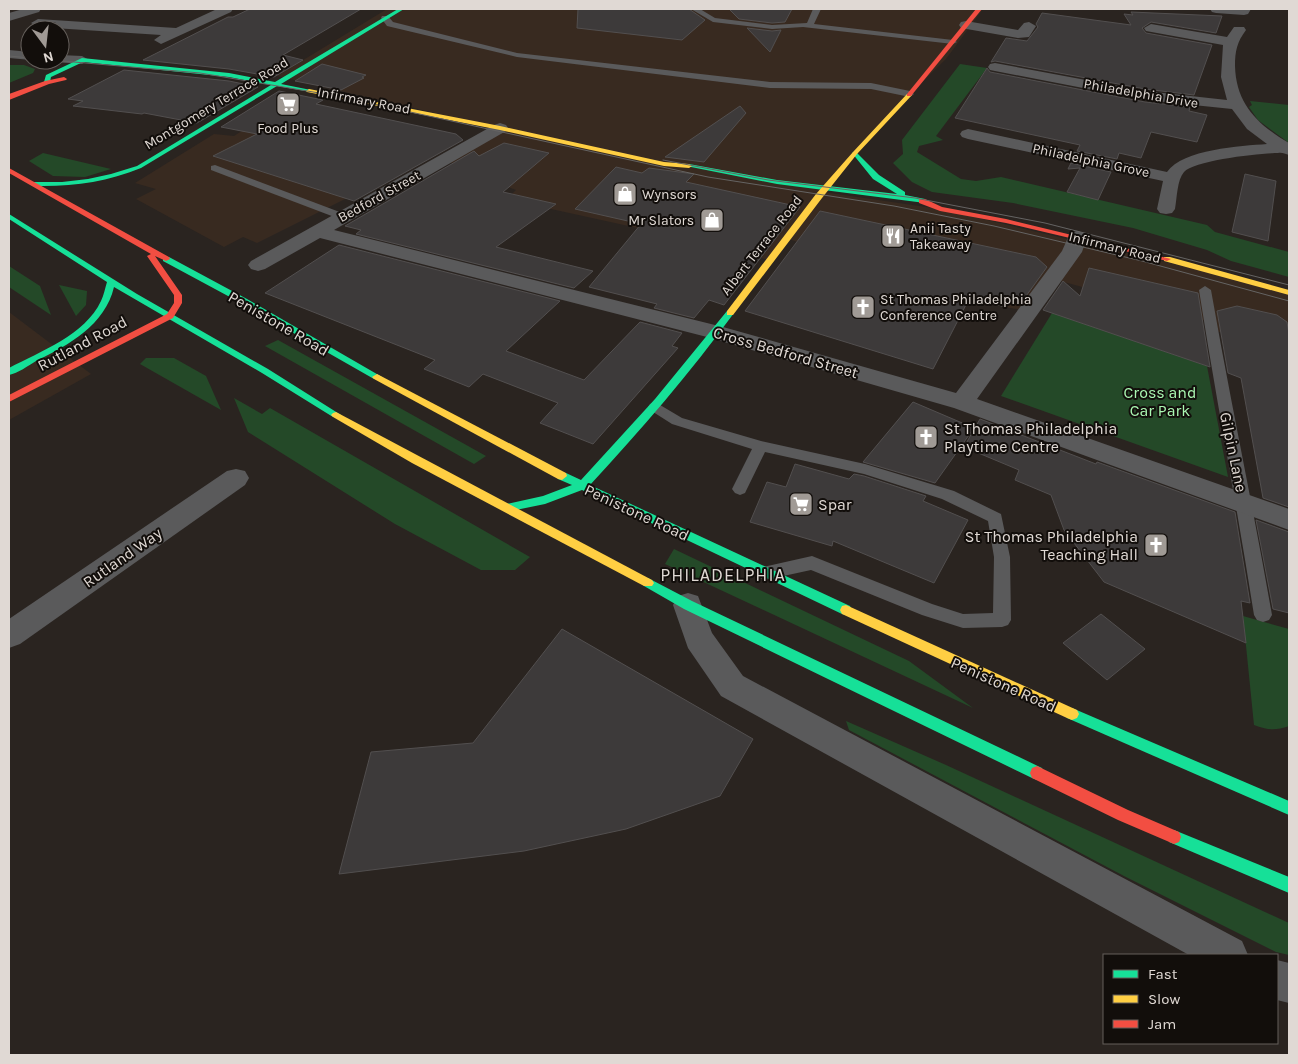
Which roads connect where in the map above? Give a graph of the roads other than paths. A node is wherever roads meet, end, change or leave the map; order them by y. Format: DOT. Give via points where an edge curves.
graph roads {
  1 [pos="35,9"];
  2 [pos="227,9"];
  3 [pos="401,9"];
  4 [pos="695,9"];
  5 [pos="817,9"];
  6 [pos="978,9"];
  7 [pos="1216,9"];
  8 [pos="1244,10"];
  9 [pos="9,17"];
  10 [pos="385,18"];
  11 [pos="70,25"];
  12 [pos="966,25"];
  13 [pos="86,26"];
  14 [pos="809,26"];
  15 [pos="1029,26"];
  16 [pos="1152,28"];
  17 [pos="176,32"];
  18 [pos="70,35"];
  19 [pos="953,42"];
  20 [pos="147,46"];
  21 [pos="70,59"];
  22 [pos="82,60"];
  23 [pos="103,62"];
  24 [pos="995,67"];
  25 [pos="47,82"];
  26 [pos="276,83"];
  27 [pos="910,94"];
  28 [pos="12,96"];
  29 [pos="9,102"];
  30 [pos="1236,105"];
  31 [pos="1016,126"];
  32 [pos="500,128"];
  33 [pos="968,134"];
  34 [pos="1009,143"];
  35 [pos="1286,148"];
  36 [pos="855,153"];
  37 [pos="215,168"];
  38 [pos="9,170"];
  39 [pos="1173,178"];
  40 [pos="34,184"];
  41 [pos="822,192"];
  42 [pos="908,197"];
  43 [pos="940,209"];
  44 [pos="1166,209"];
  45 [pos="9,216"];
  46 [pos="341,216"];
  47 [pos="316,231"];
  48 [pos="1077,237"];
  49 [pos="146,248"];
  50 [pos="258,265"];
  51 [pos="112,281"];
  52 [pos="1204,290"];
  53 [pos="1289,293"];
  54 [pos="170,316"];
  55 [pos="715,332"];
  56 [pos="9,372"];
  57 [pos="9,399"];
  58 [pos="962,402"];
  59 [pos="655,407"];
  60 [pos="761,446"];
  61 [pos="236,478"];
  62 [pos="582,486"];
  63 [pos="740,489"];
  64 [pos="1245,506"];
  65 [pos="506,508"];
  66 [pos="1289,520"];
  67 [pos="765,573"];
  68 [pos="688,605"];
  69 [pos="1263,614"];
  70 [pos="9,635"];
  71 [pos="1226,781"];
  72 [pos="1289,808"];
  73 [pos="1281,817"];
  74 [pos="1289,885"];
  75 [pos="1226,954"];
  1 -- 9 [label="street"];
  2 -- 17 [label="street"];
  3 -- 10 [label="main road, Montgomery Terrace Road"];
  4 -- 14 [label="lane" via="713,20 772,27"];
  5 -- 14 [label="lane"];
  6 -- 12 [label="main road, Albert Terrace Road"];
  7 -- 8 [label="street"];
  10 -- 26 [label="main road, Montgomery Terrace Road"];
  10 -- 27 [label="lane" via="390,24 517,55 770,85 871,86"];
  11 -- 13 [label="street"];
  12 -- 15 [label="street" via="1018,34 1024,34"];
  12 -- 19 [label="main road, Albert Terrace Road"];
  13 -- 17 [label="street"];
  13 -- 18 [label="street"];
  14 -- 19 [label="lane"];
  16 -- 30 [label="street" via="1234,36 1227,70"];
  17 -- 20 [label="street"];
  19 -- 27 [label="main road, Albert Terrace Road"];
  21 -- 22 [label="street, Infirmary Road"];
  22 -- 23 [label="main road, Infirmary Road"];
  22 -- 25 [label="main road" via="48,76"];
  23 -- 25 [label="main road" via="62,80"];
  23 -- 26 [label="main road, Infirmary Road" via="175,68"];
  24 -- 30 [label="street, Philadelphia Drive" via="1048,72 1163,98"];
  25 -- 28 [label="main road"];
  26 -- 32 [label="main road, Infirmary Road"];
  26 -- 40 [label="main road, Montgomery Terrace Road" via="139,167 99,182 75,186"];
  27 -- 36 [label="main road, Albert Terrace Road"];
  28 -- 29 [label="main road"];
  30 -- 35 [label="street" via="1248,121"];
  31 -- 34 [label="street, Philadelphia Grove"];
  32 -- 41 [label="main road, Infirmary Road" via="664,164 686,165"];
  32 -- 46 [label="street, Bedford Street"];
  33 -- 34 [label="street, Philadelphia Grove"];
  34 -- 39 [label="street, Philadelphia Grove"];
  35 -- 39 [label="street" via="1191,161 1178,168"];
  36 -- 41 [label="main road, Albert Terrace Road"];
  36 -- 42 [label="main road" via="875,177"];
  37 -- 46 [label="lane"];
  38 -- 40 [label="main road, Penistone Road"];
  39 -- 44 [label="street, Philadelphia Grove"];
  40 -- 49 [label="main road, Penistone Road"];
  41 -- 42 [label="main road, Infirmary Road"];
  41 -- 43 [label="main road, Infirmary Road" via="908,209"];
  41 -- 55 [label="main road, Albert Terrace Road"];
  42 -- 43 [label="main road, Infirmary Road"];
  43 -- 48 [label="main road, Infirmary Road"];
  45 -- 51 [label="main road"];
  46 -- 47 [label="street, Bedford Street"];
  47 -- 50 [label="street, Bedford Street"];
  47 -- 55 [label="street, Cross Bedford Street"];
  48 -- 53 [label="main road, Infirmary Road"];
  48 -- 58 [label="street" via="1072,252"];
  49 -- 54 [label="main road" via="178,295 178,303"];
  49 -- 62 [label="main road, Penistone Road"];
  51 -- 54 [label="main road"];
  51 -- 56 [label="main road, Rutland Road" via="105,302 89,322"];
  52 -- 64 [label="lane, Gilpin Lane"];
  54 -- 57 [label="main road, Rutland Road"];
  54 -- 65 [label="main road" via="329,411"];
  55 -- 58 [label="street, Cross Bedford Street"];
  55 -- 59 [label="main road, Albert Terrace Road"];
  58 -- 64 [label="street, Cross Bedford Street"];
  59 -- 60 [label="lane" via="678,422"];
  59 -- 62 [label="main road, Albert Terrace Road"];
  60 -- 63 [label="lane"];
  60 -- 67 [label="lane" via="865,469 948,495 995,518 1002,557 1002,620 963,621 812,564"];
  61 -- 70 [label="street, Rutland Way"];
  62 -- 65 [label="main road, Albert Terrace Road" via="536,504"];
  62 -- 67 [label="main road, Penistone Road"];
  64 -- 66 [label="street, Cross Bedford Street"];
  64 -- 69 [label="lane, Gilpin Lane"];
  65 -- 68 [label="main road"];
  67 -- 71 [label="main road, Penistone Road" via="1028,695"];
  68 -- 74 [label="main road" via="1123,815"];
  68 -- 75 [label="street" via="699,639 732,686"];
  71 -- 72 [label="main road, Penistone Road"];
  71 -- 73 [label="main road"];
}
